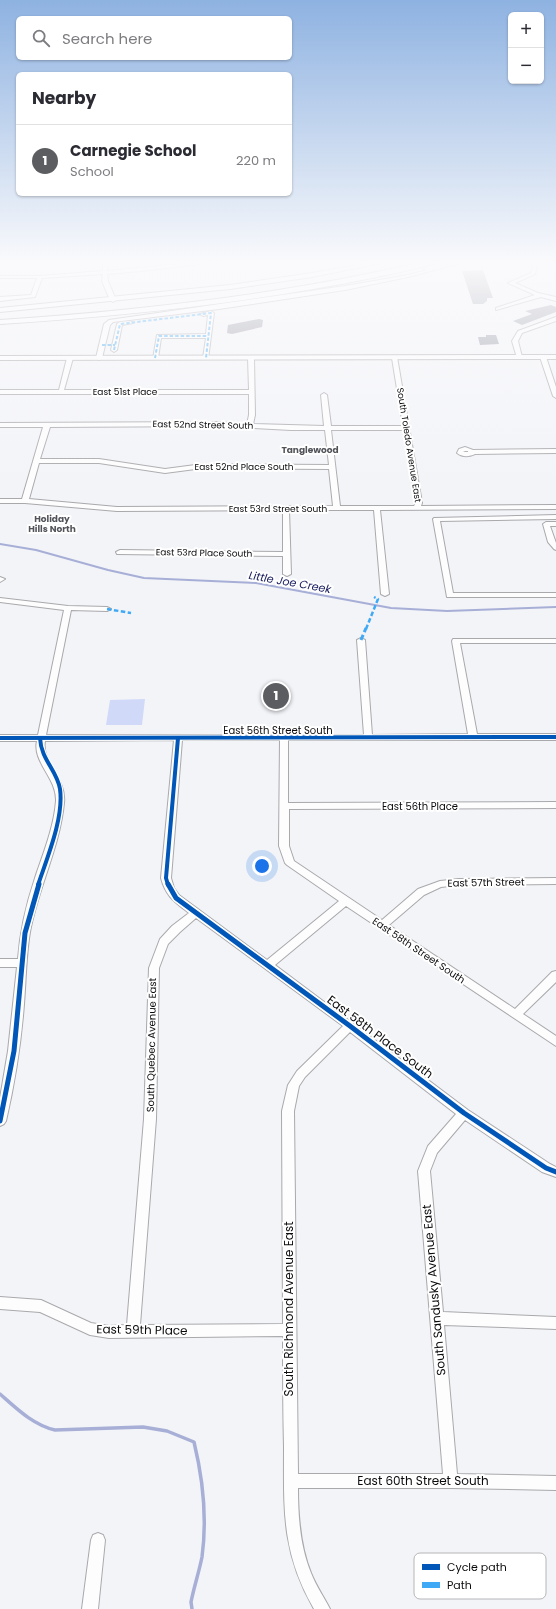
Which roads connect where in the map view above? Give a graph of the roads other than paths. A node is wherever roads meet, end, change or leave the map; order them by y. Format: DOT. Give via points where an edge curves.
graph roads {
  1 [pos="104,336"];
  2 [pos="117,336"];
  3 [pos="159,336"];
  4 [pos="208,336"];
  5 [pos="518,336"];
  6 [pos="102,345"];
  7 [pos="543,357"];
  8 [pos="556,357"];
  9 [pos="0,358"];
  10 [pos="70,358"];
  11 [pos="99,358"];
  12 [pos="156,358"];
  13 [pos="206,358"];
  14 [pos="250,358"];
  15 [pos="395,358"];
  16 [pos="519,358"];
  17 [pos="0,392"];
  18 [pos="61,392"];
  19 [pos="251,392"];
  20 [pos="324,395"];
  21 [pos="556,396"];
  22 [pos="0,425"];
  23 [pos="47,425"];
  24 [pos="249,426"];
  25 [pos="328,428"];
  26 [pos="406,428"];
  27 [pos="556,451"];
  28 [pos="472,452"];
  29 [pos="37,461"];
  30 [pos="332,466"];
  31 [pos="0,501"];
  32 [pos="25,501"];
  33 [pos="417,507"];
  34 [pos="554,507"];
  35 [pos="286,509"];
  36 [pos="337,509"];
  37 [pos="376,509"];
  38 [pos="556,517"];
  39 [pos="556,524"];
  40 [pos="556,548"];
  41 [pos="120,552"];
  42 [pos="287,554"];
  43 [pos="287,574"];
  44 [pos="385,594"];
  45 [pos="556,595"];
  46 [pos="0,600"];
  47 [pos="68,608"];
  48 [pos="107,609"];
  49 [pos="361,640"];
  50 [pos="555,641"];
  51 [pos="556,650"];
  52 [pos="556,737"];
  53 [pos="0,738"];
  54 [pos="40,738"];
  55 [pos="178,738"];
  56 [pos="284,738"];
  57 [pos="368,738"];
  58 [pos="473,738"];
  59 [pos="556,805"];
  60 [pos="284,806"];
  61 [pos="556,881"];
  62 [pos="345,901"];
  63 [pos="195,914"];
  64 [pos="382,925"];
  65 [pos="0,963"];
  66 [pos="22,963"];
  67 [pos="267,966"];
  68 [pos="556,975"];
  69 [pos="516,1015"];
  70 [pos="350,1026"];
  71 [pos="556,1042"];
  72 [pos="464,1113"];
  73 [pos="0,1121"];
  74 [pos="556,1172"];
  75 [pos="0,1303"];
  76 [pos="436,1318"];
  77 [pos="556,1323"];
  78 [pos="290,1330"];
  79 [pos="133,1332"];
  80 [pos="290,1481"];
  81 [pos="451,1481"];
  82 [pos="556,1483"];
  83 [pos="98,1540"];
  84 [pos="90,1609"];
  85 [pos="322,1609"];
  1 -- 6 [label="street"];
  2 -- 6 [label="street" via="115,347"];
  3 -- 12 [label="street"];
  4 -- 13 [label="street"];
  5 -- 16 [label="street" via="515,341"];
  6 -- 11 [label="street"];
  7 -- 8 [label="main road"];
  7 -- 16 [label="main road"];
  7 -- 21 [label="street"];
  9 -- 10 [label="main road"];
  10 -- 11 [label="main road"];
  10 -- 18 [label="street"];
  11 -- 12 [label="main road"];
  12 -- 13 [label="main road"];
  13 -- 14 [label="main road"];
  14 -- 15 [label="main road"];
  14 -- 19 [label="street"];
  15 -- 16 [label="main road"];
  15 -- 26 [label="street, South Toledo Avenue East"];
  17 -- 18 [label="street, East 51st Place"];
  18 -- 19 [label="street, East 51st Place"];
  19 -- 24 [label="street" via="252,415"];
  20 -- 25 [label="street"];
  22 -- 23 [label="street, East 52nd Street South"];
  23 -- 24 [label="street, East 52nd Street South"];
  23 -- 29 [label="street"];
  24 -- 25 [label="street, East 52nd Street South"];
  25 -- 26 [label="street, East 52nd Street South"];
  25 -- 30 [label="street"];
  26 -- 33 [label="street, South Toledo Avenue East" via="419,503"];
  27 -- 28 [label="street"];
  29 -- 30 [label="street, East 52nd Place South" via="99,461 165,471 202,466"];
  29 -- 32 [label="street"];
  30 -- 36 [label="street"];
  31 -- 32 [label="street, East 53rd Street South"];
  32 -- 35 [label="street, East 53rd Street South" via="117,509"];
  33 -- 34 [label="street, East 53rd Street South"];
  33 -- 37 [label="street, East 53rd Street South"];
  34 -- 38 [label="street"];
  35 -- 36 [label="street, East 53rd Street South"];
  35 -- 42 [label="street"];
  36 -- 37 [label="street, East 53rd Street South"];
  37 -- 44 [label="street"];
  38 -- 45 [label="street" via="436,519 450,595"];
  39 -- 40 [label="street" via="546,524"];
  41 -- 42 [label="street, East 53rd Place South"];
  42 -- 43 [label="street"];
  46 -- 47 [label="street"];
  47 -- 48 [label="street"];
  47 -- 54 [label="street"];
  49 -- 57 [label="street"];
  50 -- 51 [label="street"];
  50 -- 58 [label="street" via="456,641"];
  52 -- 58 [label="street, East 56th Street South"];
  53 -- 54 [label="street, East 56th Street South"];
  54 -- 55 [label="street, East 56th Street South"];
  54 -- 66 [label="street" via="40,752 57,780 60,797 52,843 28,916"];
  55 -- 56 [label="street, East 56th Street South"];
  55 -- 63 [label="street" via="166,878 169,889 176,898"];
  56 -- 57 [label="street, East 56th Street South"];
  56 -- 60 [label="street"];
  57 -- 58 [label="street, East 56th Street South"];
  59 -- 60 [label="street, East 56th Place"];
  60 -- 62 [label="street, East 58th Street South" via="284,846 290,863"];
  61 -- 64 [label="street, East 57th Street" via="440,884 421,892"];
  62 -- 64 [label="street, East 58th Street South"];
  62 -- 67 [label="street"];
  63 -- 67 [label="street, East 58th Place South"];
  63 -- 79 [label="street, South Quebec Avenue East" via="164,942 154,968 149,1126"];
  64 -- 69 [label="street, East 58th Street South"];
  65 -- 66 [label="street"];
  66 -- 73 [label="street" via="15,1049"];
  67 -- 70 [label="street, East 58th Place South"];
  68 -- 69 [label="street"];
  69 -- 71 [label="street, East 58th Street South"];
  70 -- 72 [label="street, East 58th Place South"];
  70 -- 78 [label="street, South Richmond Avenue East" via="301,1074 290,1098"];
  72 -- 74 [label="street, East 58th Place South" via="546,1168"];
  72 -- 76 [label="street, South Sandusky Avenue East" via="432,1150 424,1171"];
  75 -- 79 [label="street, East 59th Place" via="42,1306 90,1329"];
  76 -- 77 [label="street"];
  76 -- 81 [label="street, South Sandusky Avenue East"];
  78 -- 79 [label="street, East 59th Place"];
  78 -- 80 [label="street, South Richmond Avenue East"];
  80 -- 81 [label="street, East 60th Street South"];
  80 -- 85 [label="street, South Richmond Avenue East" via="291,1516 298,1562"];
  81 -- 82 [label="street, East 60th Street South"];
  83 -- 84 [label="street"];
}
